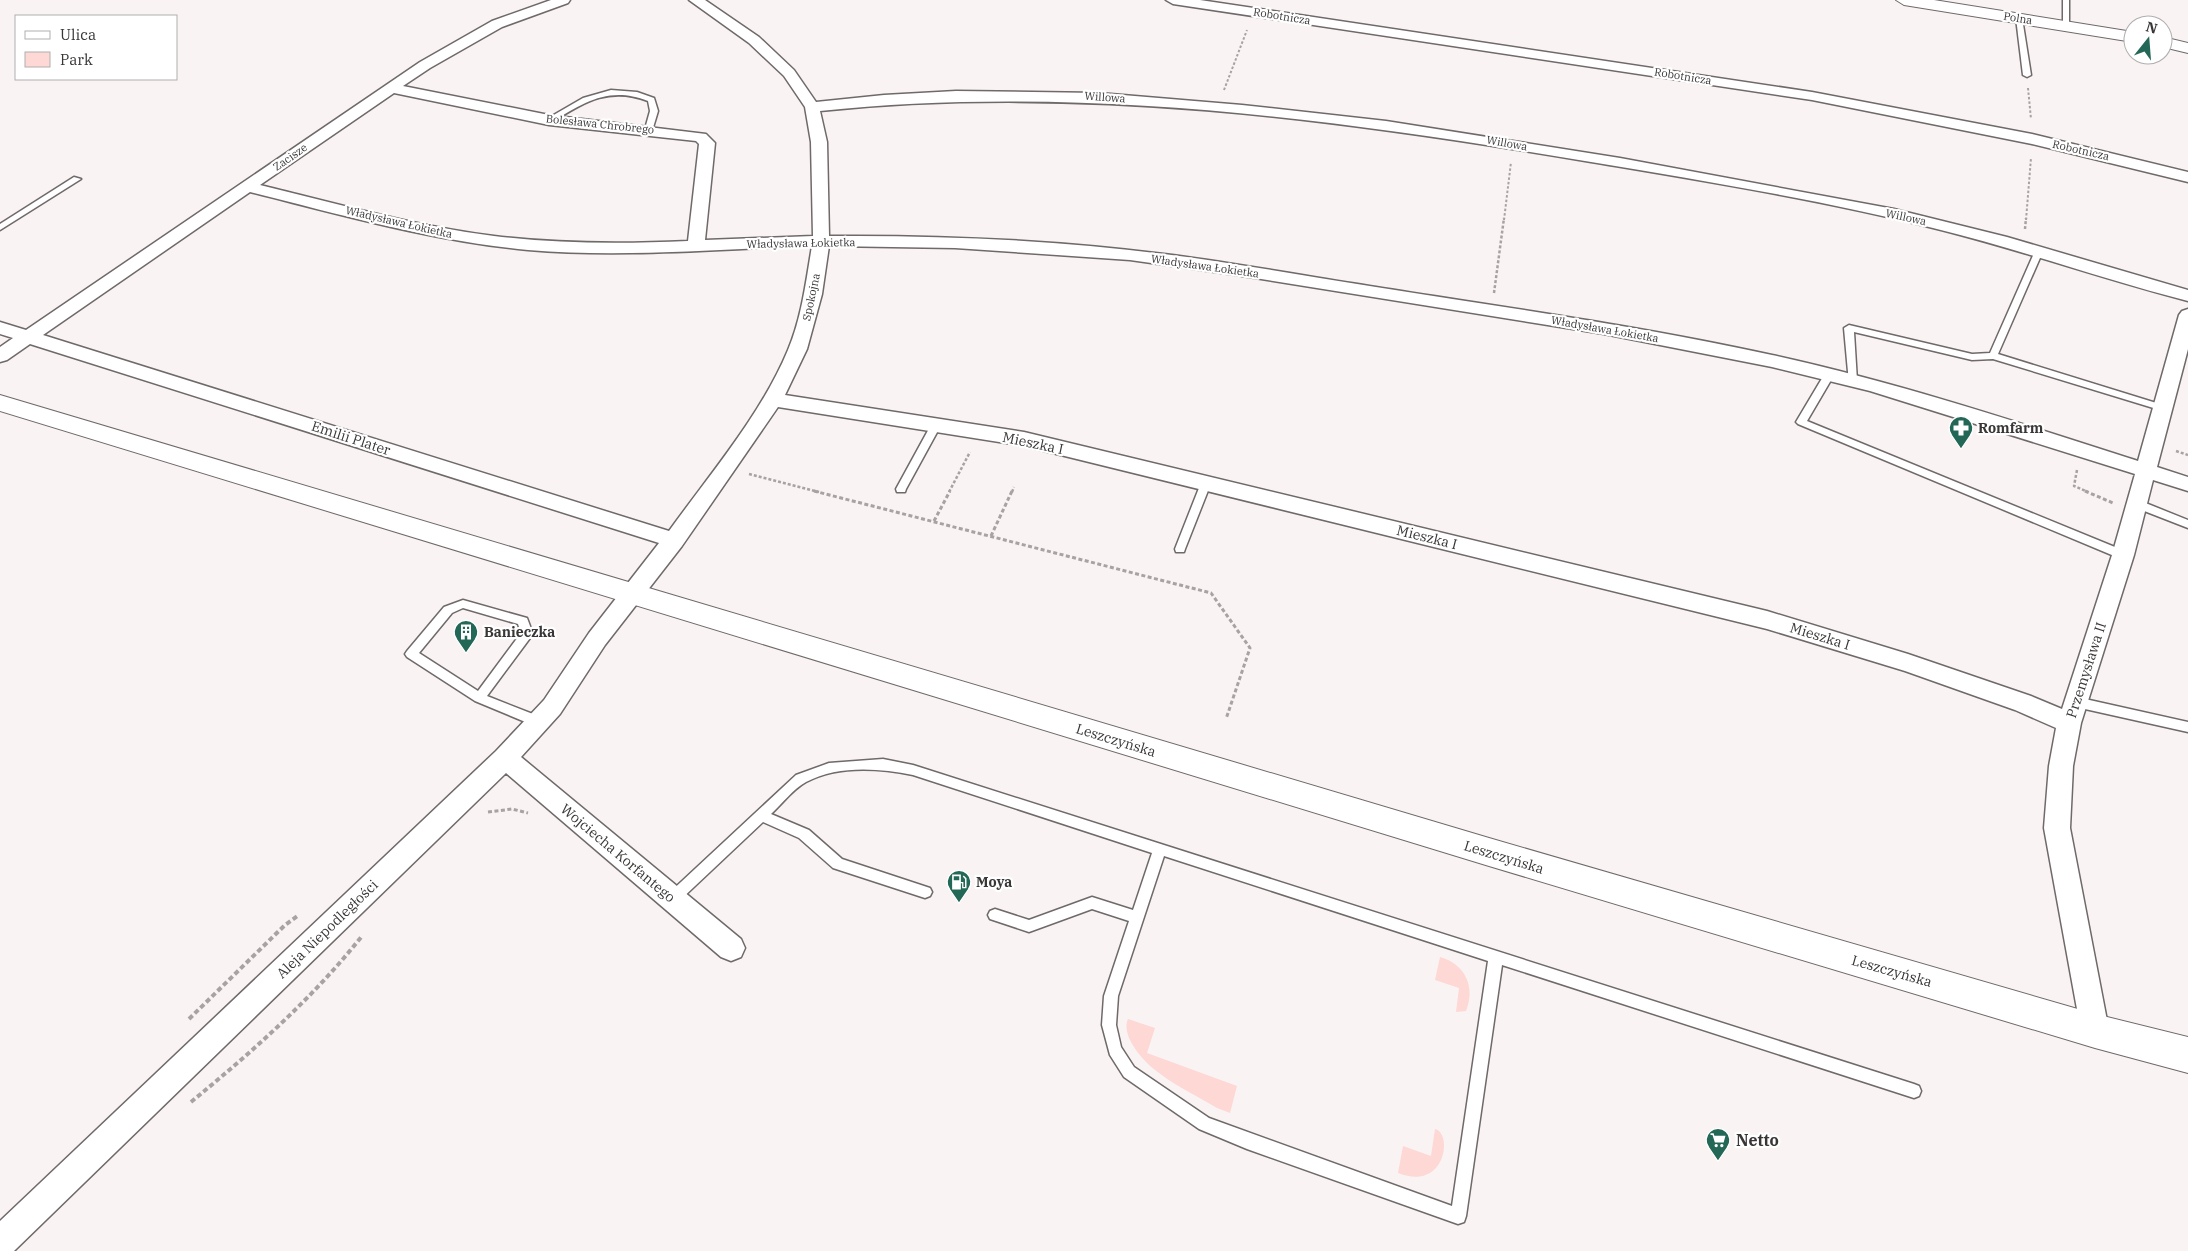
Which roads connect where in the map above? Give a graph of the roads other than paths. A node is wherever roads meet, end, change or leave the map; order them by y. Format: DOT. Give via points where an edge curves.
graph roads {
  1 [pos="563,0"];
  2 [pos="696,0"];
  3 [pos="1173,0"];
  4 [pos="1904,0"];
  5 [pos="2066,0"];
  6 [pos="2019,18"];
  7 [pos="2066,26"];
  8 [pos="2123,35"];
  9 [pos="2173,44"];
  10 [pos="2188,48"];
  11 [pos="2027,75"];
  12 [pos="390,88"];
  13 [pos="812,107"];
  14 [pos="550,120"];
  15 [pos="649,129"];
  16 [pos="2188,177"];
  17 [pos="77,180"];
  18 [pos="247,187"];
  19 [pos="0,228"];
  20 [pos="821,241"];
  21 [pos="696,245"];
  22 [pos="2031,249"];
  23 [pos="2188,296"];
  24 [pos="2188,316"];
  25 [pos="0,328"];
  26 [pos="28,336"];
  27 [pos="0,356"];
  28 [pos="1993,356"];
  29 [pos="1829,375"];
  30 [pos="1852,381"];
  31 [pos="773,400"];
  32 [pos="0,403"];
  33 [pos="2163,408"];
  34 [pos="936,426"];
  35 [pos="2147,471"];
  36 [pos="1206,483"];
  37 [pos="2188,484"];
  38 [pos="901,489"];
  39 [pos="2138,504"];
  40 [pos="2188,524"];
  41 [pos="674,540"];
  42 [pos="1180,549"];
  43 [pos="2123,555"];
  44 [pos="631,594"];
  45 [pos="479,698"];
  46 [pos="2073,712"];
  47 [pos="539,722"];
  48 [pos="2188,727"];
  49 [pos="505,758"];
  50 [pos="762,816"];
  51 [pos="1160,849"];
  52 [pos="925,892"];
  53 [pos="672,899"];
  54 [pos="994,915"];
  55 [pos="1137,917"];
  56 [pos="730,948"];
  57 [pos="1496,956"];
  58 [pos="2095,1031"];
  59 [pos="2188,1055"];
  60 [pos="1914,1091"];
  61 [pos="0,1243"];
  1 -- 12 [label="street, Zacisze" via="534,9 472,37"];
  2 -- 13 [label="street, Spokojna" via="754,40 789,73"];
  3 -- 16 [label="street, Robotnicza" via="1812,96 2032,139"];
  4 -- 6 [label="street, Polna"];
  5 -- 7 [label="lane"];
  6 -- 7 [label="street, Polna"];
  6 -- 11 [label="lane"];
  7 -- 8 [label="street, Polna"];
  9 -- 10 [label="street"];
  12 -- 14 [label="street, Bolesława Chrobrego"];
  12 -- 18 [label="street, Zacisze"];
  13 -- 20 [label="street, Spokojna" via="819,142"];
  13 -- 22 [label="street, Willowa" via="916,97 1070,95 1288,114 1513,144 1684,173 1873,210"];
  14 -- 15 [label="street, Bolesława Chrobrego"];
  14 -- 15 [label="lane" via="594,96 624,91 650,100 654,111"];
  15 -- 21 [label="street, Bolesława Chrobrego" via="692,134 706,143"];
  17 -- 19 [label="lane"];
  18 -- 21 [label="street, Władysława Łokietka" via="485,241 566,248"];
  18 -- 26 [label="street, Zacisze"];
  20 -- 21 [label="street, Władysława Łokietka"];
  20 -- 29 [label="street, Władysława Łokietka" via="1098,252 1210,266 1708,347"];
  20 -- 31 [label="street, Spokojna" via="813,294 798,348"];
  22 -- 23 [label="street, Willowa"];
  22 -- 28 [label="lane"];
  24 -- 33 [label="street, Przemysława II"];
  25 -- 26 [label="street"];
  26 -- 27 [label="street, Zacisze"];
  26 -- 41 [label="street, Emilii Plater"];
  28 -- 30 [label="lane" via="1972,357 1850,328"];
  28 -- 33 [label="lane"];
  29 -- 30 [label="street, Władysława Łokietka"];
  29 -- 43 [label="lane" via="1801,422"];
  30 -- 35 [label="street, Władysława Łokietka" via="1945,406"];
  31 -- 34 [label="street, Mieszka I"];
  31 -- 41 [label="street, Spokojna"];
  32 -- 44 [label="street, Leszczyńska"];
  33 -- 35 [label="street, Przemysława II"];
  34 -- 36 [label="street, Mieszka I" via="1024,439"];
  34 -- 38 [label="lane"];
  35 -- 37 [label="street, Władysława Łokietka"];
  35 -- 39 [label="street, Przemysława II"];
  36 -- 42 [label="lane"];
  36 -- 46 [label="street, Mieszka I" via="1767,620 1908,663 2023,703"];
  39 -- 40 [label="lane"];
  39 -- 43 [label="street, Przemysława II"];
  41 -- 44 [label="street, Spokojna"];
  43 -- 46 [label="street, Przemysława II"];
  44 -- 47 [label="street, Aleja Niepodległości"];
  44 -- 58 [label="street, Leszczyńska"];
  45 -- 45 [label="lane" via="411,654 448,610 463,604 523,621 527,634"];
  45 -- 47 [label="lane"];
  46 -- 48 [label="lane"];
  46 -- 58 [label="street, Przemysława II" via="2061,766 2057,828"];
  47 -- 49 [label="street, Aleja Niepodległości"];
  49 -- 53 [label="street, Wojciecha Korfantego"];
  49 -- 61 [label="street, Aleja Niepodległości"];
  50 -- 51 [label="lane" via="800,779 829,768 883,764 912,770"];
  50 -- 52 [label="lane" via="804,834 838,864"];
  50 -- 53 [label="lane"];
  51 -- 55 [label="lane"];
  51 -- 57 [label="lane"];
  53 -- 56 [label="street, Wojciecha Korfantego"];
  54 -- 55 [label="lane" via="1029,926 1092,903"];
  55 -- 57 [label="lane" via="1111,996 1109,1025 1115,1050 1129,1072 1204,1124 1458,1216"];
  57 -- 60 [label="lane"];
  58 -- 59 [label="street, Leszczyńska"];
}
